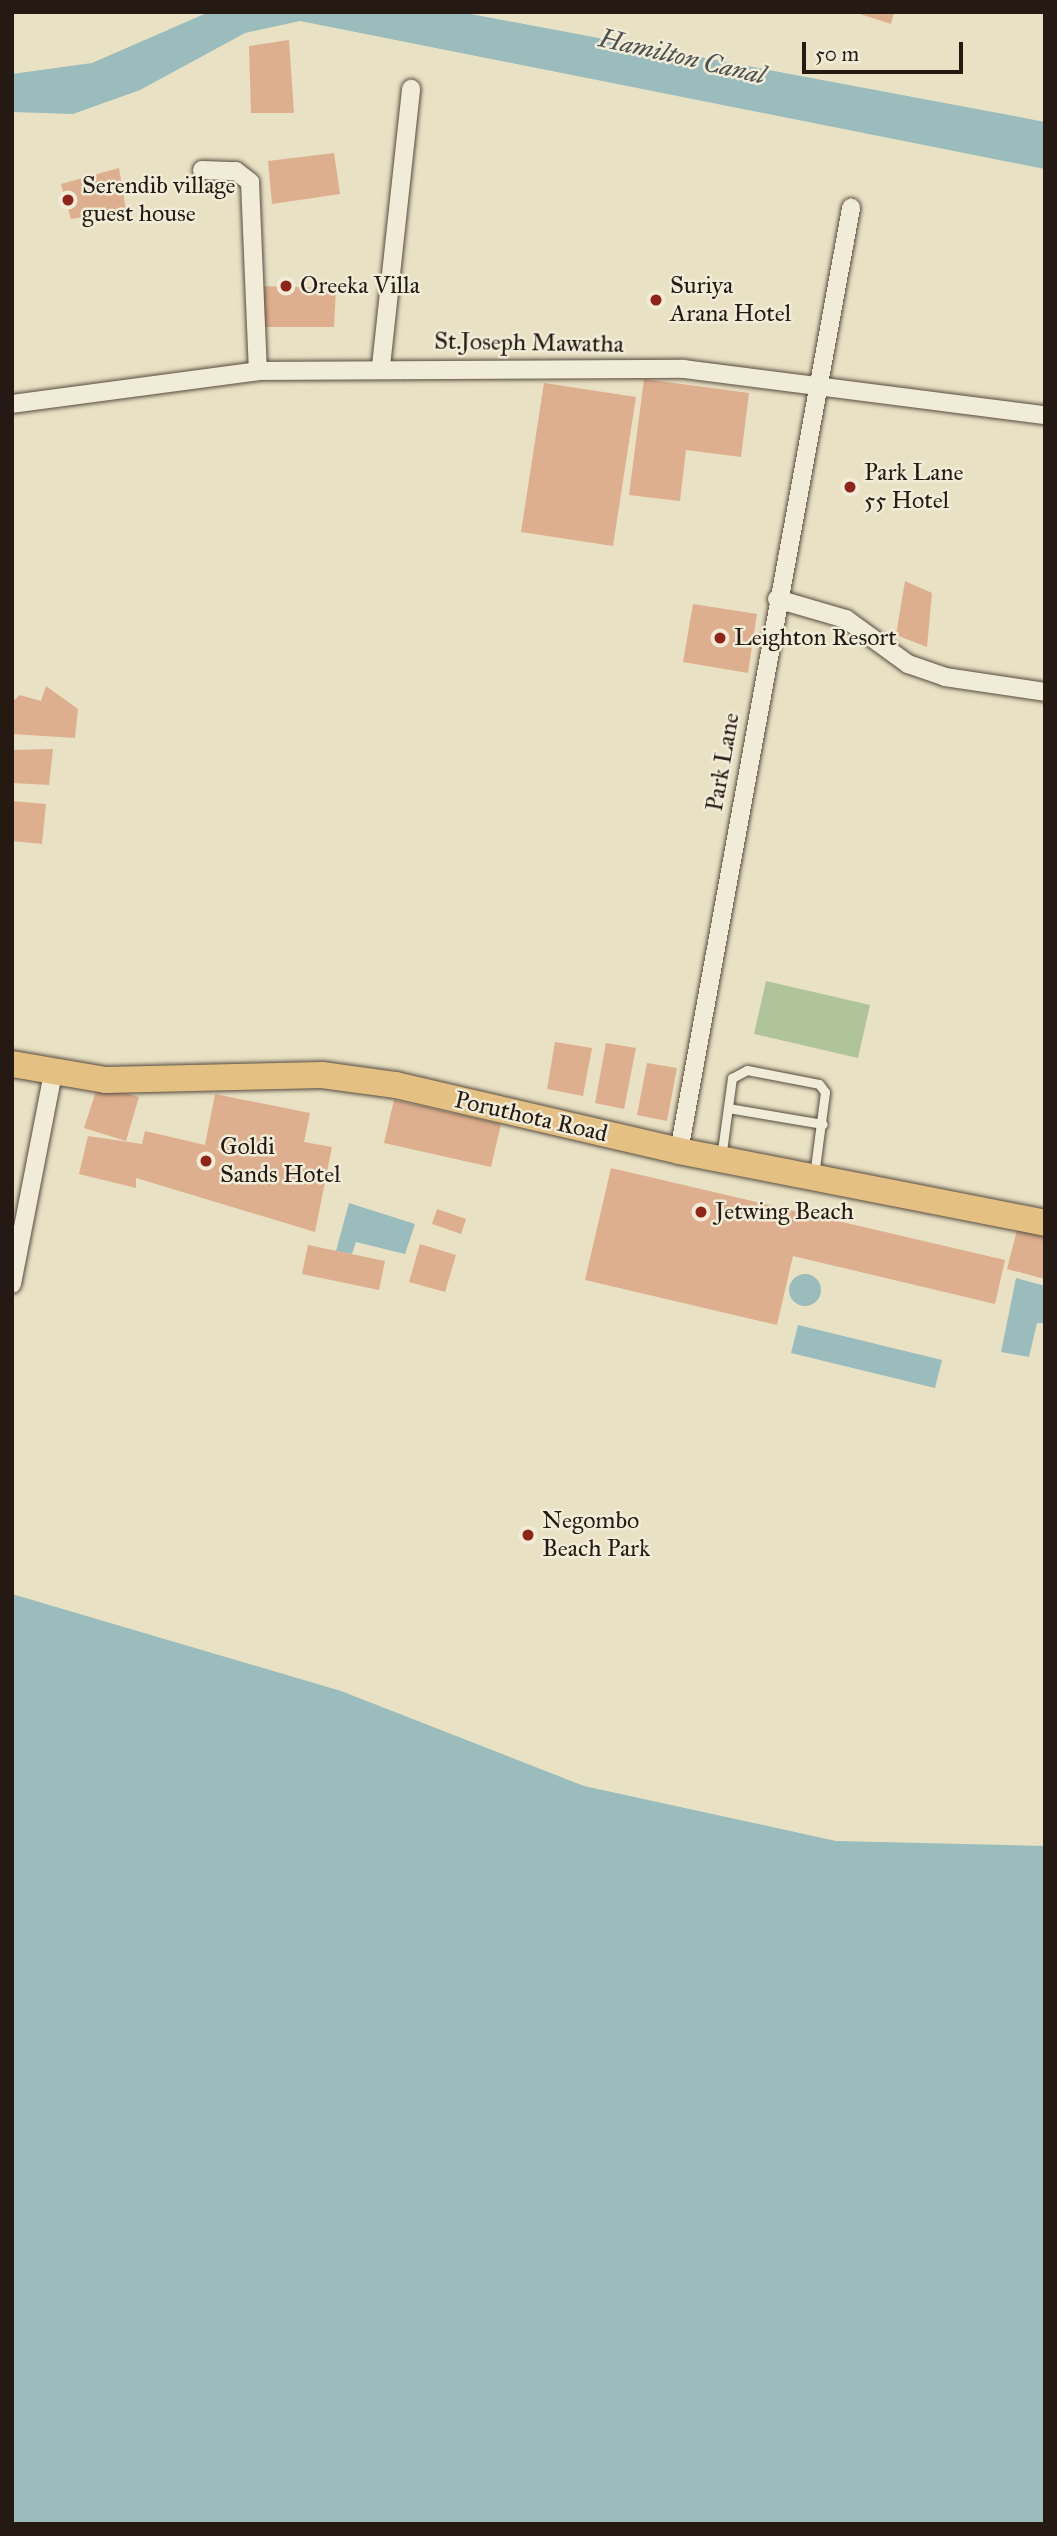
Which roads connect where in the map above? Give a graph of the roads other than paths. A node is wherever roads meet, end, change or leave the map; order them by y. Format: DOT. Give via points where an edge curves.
graph roads {
  1 [pos="411,89"];
  2 [pos="202,170"];
  3 [pos="851,208"];
  4 [pos="381,366"];
  5 [pos="258,372"];
  6 [pos="816,381"];
  7 [pos="12,404"];
  8 [pos="1045,415"];
  9 [pos="777,598"];
  10 [pos="1045,692"];
  11 [pos="12,1064"];
  12 [pos="53,1073"];
  13 [pos="728,1108"];
  14 [pos="822,1124"];
  15 [pos="679,1152"];
  16 [pos="721,1160"];
  17 [pos="814,1178"];
  18 [pos="1045,1223"];
  19 [pos="12,1284"];
  1 -- 4 [label="street"];
  2 -- 5 [label="street" via="236,171 250,182"];
  3 -- 6 [label="street, Park Lane"];
  4 -- 5 [label="street, St.Joseph Mawatha"];
  4 -- 6 [label="street, St.Joseph Mawatha" via="684,369"];
  5 -- 7 [label="street, St.Joseph Mawatha"];
  6 -- 8 [label="street, St.Joseph Mawatha"];
  6 -- 9 [label="street, Park Lane"];
  9 -- 10 [label="street" via="846,619 908,664 944,677"];
  9 -- 15 [label="street, Park Lane"];
  11 -- 12 [label="main road, Poruthota Road"];
  12 -- 15 [label="main road, Poruthota Road" via="106,1080 322,1075 396,1085"];
  12 -- 19 [label="street"];
  13 -- 14 [label="lane"];
  13 -- 14 [label="lane" via="732,1078 747,1070 819,1084 826,1100"];
  13 -- 16 [label="lane"];
  14 -- 17 [label="lane"];
  15 -- 16 [label="main road, Poruthota Road"];
  16 -- 17 [label="main road, Poruthota Road"];
  17 -- 18 [label="main road, Poruthota Road"];
}
